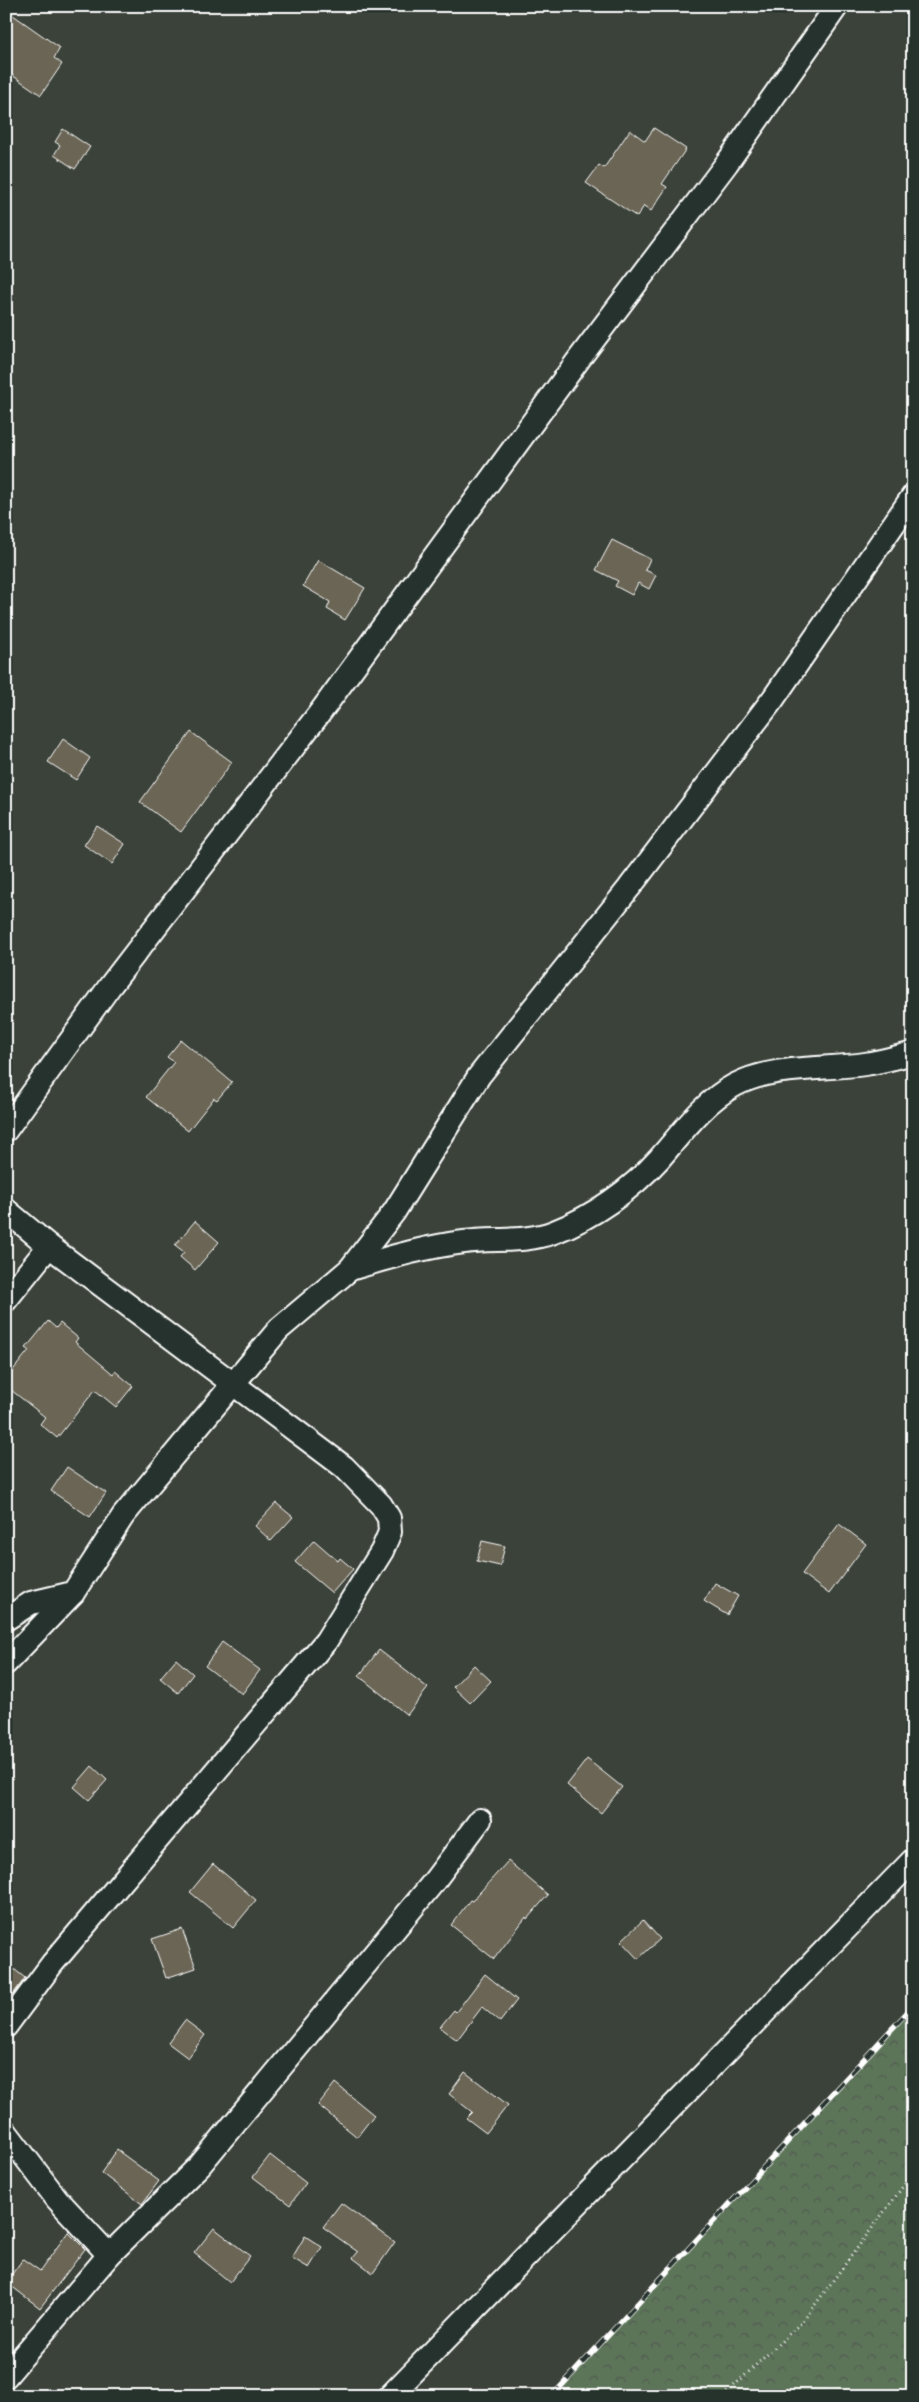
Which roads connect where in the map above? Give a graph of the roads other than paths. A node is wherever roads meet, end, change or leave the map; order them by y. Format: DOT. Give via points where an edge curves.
graph roads {
  1 [pos="837,6"];
  2 [pos="913,496"];
  3 [pos="913,1053"];
  4 [pos="6,1130"];
  5 [pos="6,1210"];
  6 [pos="49,1246"];
  7 [pos="350,1269"];
  8 [pos="6,1300"];
  9 [pos="233,1385"];
  10 [pos="73,1593"];
  11 [pos="6,1619"];
  12 [pos="6,1663"];
  13 [pos="480,1820"];
  14 [pos="913,1860"];
  15 [pos="6,2026"];
  16 [pos="6,2132"];
  17 [pos="109,2255"];
  18 [pos="6,2376"];
  19 [pos="390,2396"];
  1 -- 4 [label="street" via="727,163 579,359 340,687 110,986"];
  2 -- 7 [label="street" via="773,699 479,1076 394,1212"];
  3 -- 7 [label="street" via="866,1064 755,1076 733,1086 705,1106 657,1161 618,1196 581,1220 552,1232 512,1240 466,1241 420,1248"];
  5 -- 6 [label="street"];
  6 -- 8 [label="street"];
  6 -- 9 [label="street"];
  7 -- 9 [label="street" via="278,1328"];
  9 -- 10 [label="street" via="123,1516"];
  9 -- 15 [label="street" via="344,1467 381,1505 389,1518 390,1532 382,1552 326,1640 58,1956"];
  10 -- 11 [label="street" via="31,1603"];
  10 -- 12 [label="street"];
  13 -- 17 [label="street" via="432,1884 200,2165"];
  14 -- 19 [label="street"];
  16 -- 17 [label="street" via="57,2199"];
  17 -- 18 [label="street"];
}
